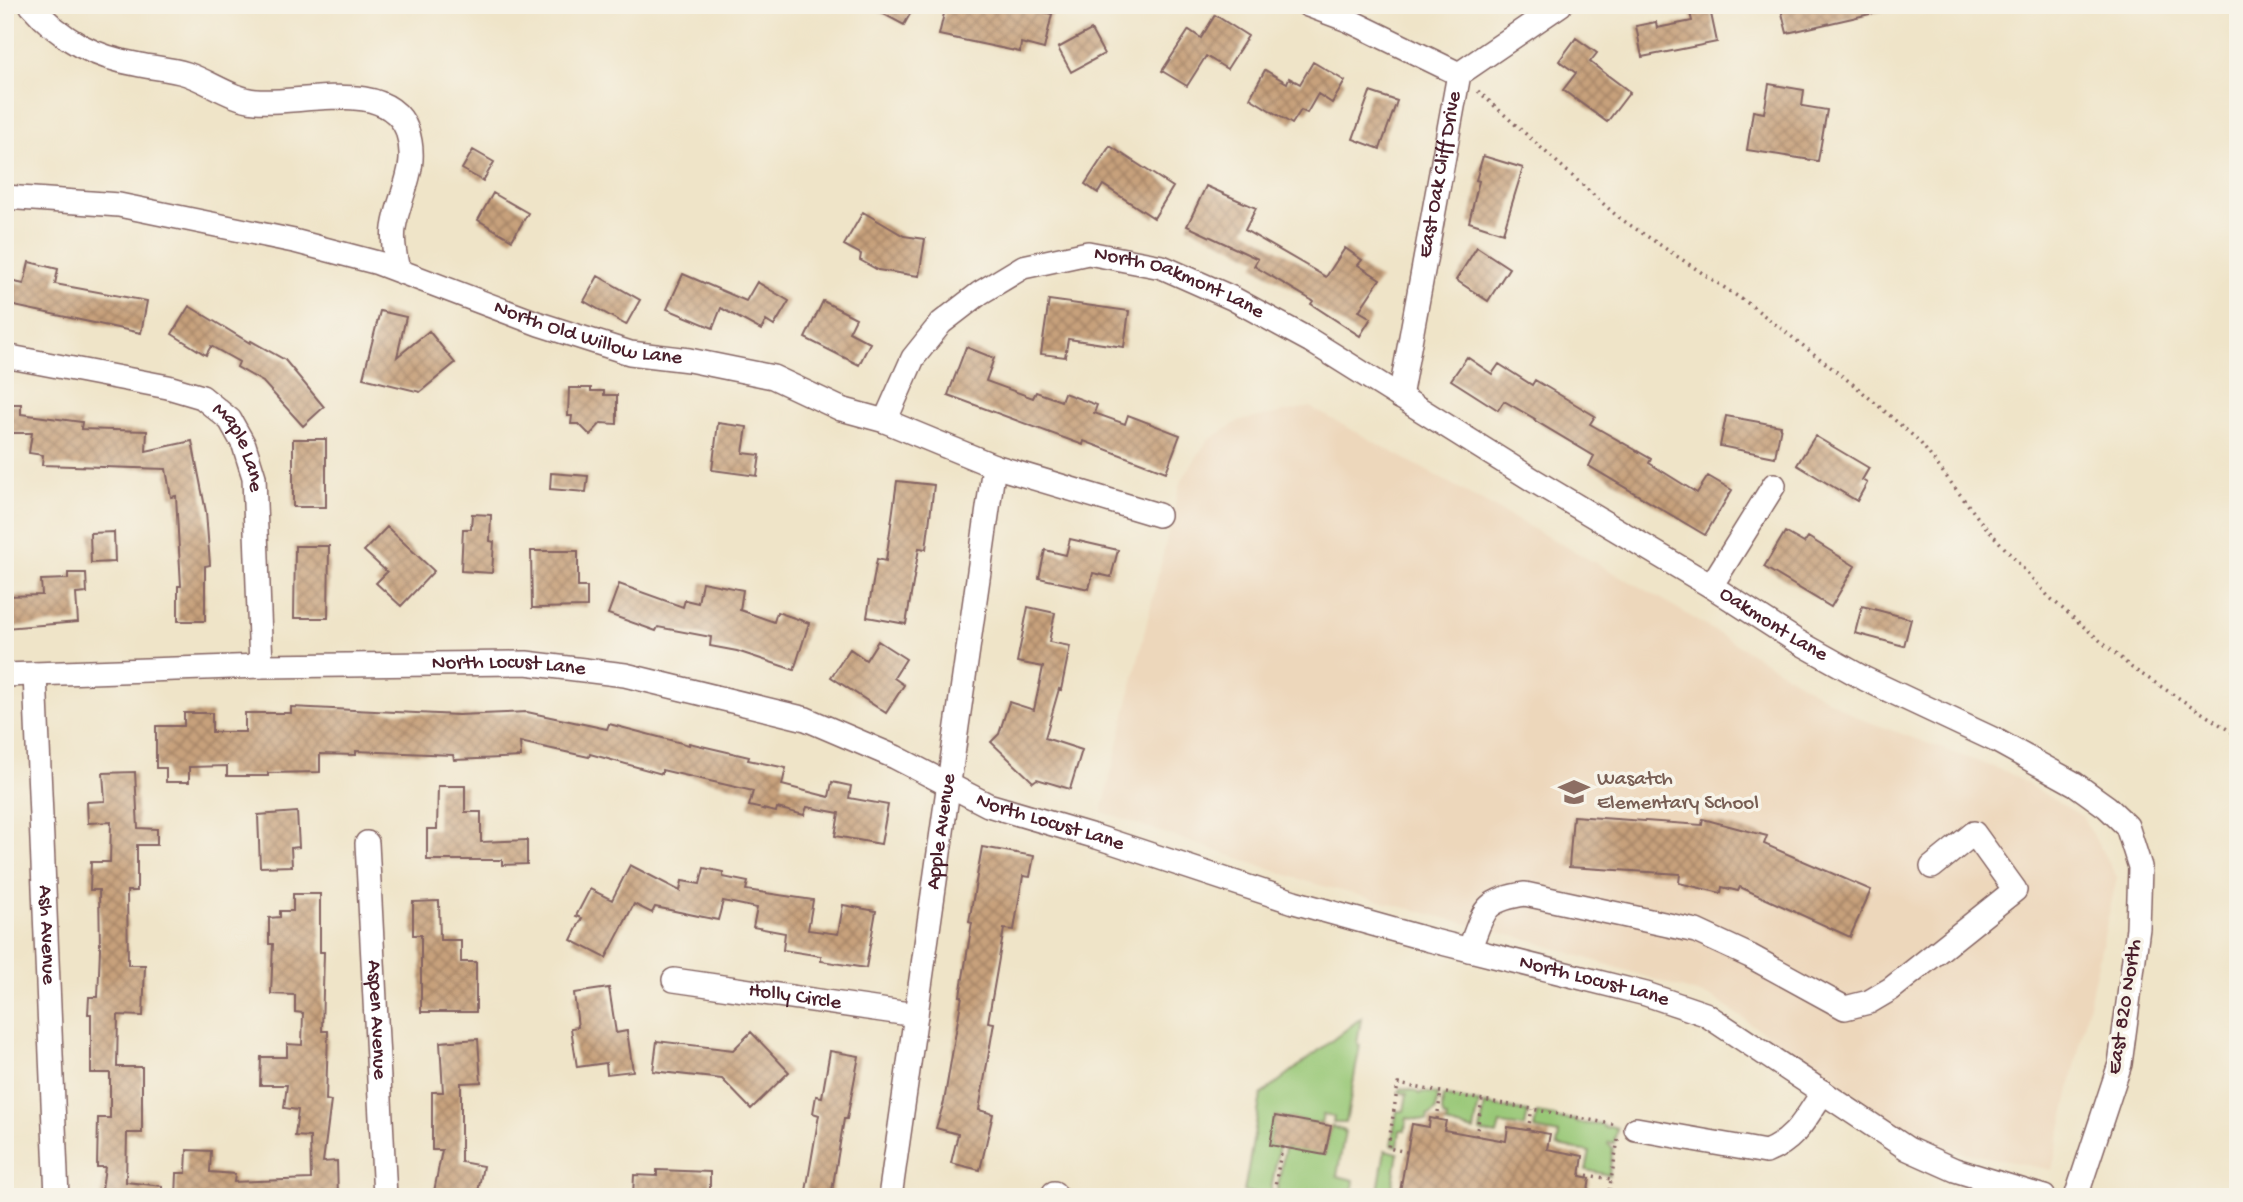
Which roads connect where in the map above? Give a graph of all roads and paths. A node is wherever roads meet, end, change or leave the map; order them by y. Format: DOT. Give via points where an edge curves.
graph roads {
  1 [pos="31,5"];
  2 [pos="1308,5"];
  3 [pos="1560,5"];
  4 [pos="1459,74"];
  5 [pos="5,197"];
  6 [pos="398,270"];
  7 [pos="5,356"];
  8 [pos="1401,397"];
  9 [pos="885,421"];
  10 [pos="994,467"];
  11 [pos="1774,485"];
  12 [pos="1158,515"];
  13 [pos="1711,586"];
  14 [pos="261,666"];
  15 [pos="35,674"];
  16 [pos="5,675"];
  17 [pos="2238,736"];
  18 [pos="948,784"];
  19 [pos="367,843"];
  20 [pos="2136,853"];
  21 [pos="1932,867"];
  22 [pos="1469,950"];
  23 [pos="674,979"];
  24 [pos="916,1015"];
  25 [pos="1441,1092"];
  26 [pos="1823,1092"];
  27 [pos="1482,1100"];
  28 [pos="1532,1109"];
  29 [pos="1437,1119"];
  30 [pos="1528,1130"];
  31 [pos="1625,1131"];
  32 [pos="1476,1136"];
  33 [pos="1282,1147"];
  34 [pos="1407,1152"];
  35 [pos="1580,1174"];
  36 [pos="1611,1179"];
  37 [pos="57,1197"];
  38 [pos="385,1197"];
  39 [pos="890,1197"];
  40 [pos="1273,1197"];
  41 [pos="1608,1197"];
  42 [pos="2044,1197"];
  43 [pos="2076,1197"];
  1 -- 6 [label="street" via="76,45 94,54 184,73 255,101 331,97 387,105 407,129 411,145 410,177 393,230"];
  2 -- 4 [label="street"];
  3 -- 4 [label="street, East Oak Cliff Drive"];
  4 -- 8 [label="street, East Oak Cliff Drive"];
  4 -- 17 [label="path" via="1618,217 1752,306 1859,389 1919,441 1982,523 2049,597 2133,668"];
  5 -- 6 [label="street, North Old Willow Lane" via="119,205 295,241"];
  6 -- 9 [label="street, North Old Willow Lane" via="630,353 774,377 841,409"];
  7 -- 14 [label="street, Maple Lane" via="168,387 202,397 230,420 254,477"];
  8 -- 9 [label="street, North Oakmont Lane" via="1232,298 1162,267 1088,253 1023,267 941,323 913,358"];
  8 -- 13 [label="street, Oakmont Lane"];
  9 -- 10 [label="street, North Old Willow Lane"];
  10 -- 12 [label="street, North Old Willow Lane"];
  10 -- 18 [label="street, Apple Avenue"];
  11 -- 13 [label="street"];
  13 -- 20 [label="street, Oakmont Lane" via="1865,679 1997,741 2075,784 2127,826"];
  14 -- 15 [label="street, North Locust Lane"];
  14 -- 18 [label="street, North Locust Lane" via="526,663 625,675 806,719"];
  15 -- 16 [label="street, North Locust Lane"];
  15 -- 37 [label="street, Ash Avenue"];
  18 -- 22 [label="street, North Locust Lane" via="988,805 1294,902"];
  18 -- 24 [label="street, Apple Avenue"];
  19 -- 38 [label="street, Aspen Avenue"];
  20 -- 43 [label="street, East 820 North" via="2140,867 2138,928 2120,1064"];
  21 -- 22 [label="street" via="1974,833 2015,890 1891,989 1869,1002 1844,1008 1696,931 1525,894 1487,906"];
  22 -- 26 [label="street, North Locust Lane" via="1646,994 1705,1014"];
  23 -- 24 [label="street, Holly Circle"];
  24 -- 39 [label="street, Apple Avenue"];
  25 -- 27 [label="path"];
  25 -- 29 [label="path"];
  25 -- 34 [label="path" via="1398,1084 1388,1148"];
  26 -- 31 [label="street" via="1795,1134 1766,1152"];
  26 -- 42 [label="street, North Locust Lane" via="1908,1149 1955,1170"];
  27 -- 28 [label="path"];
  27 -- 32 [label="path"];
  28 -- 30 [label="path"];
  28 -- 31 [label="path"];
  31 -- 36 [label="path"];
  33 -- 40 [label="path"];
  35 -- 36 [label="path"];
  36 -- 41 [label="path"];
}
